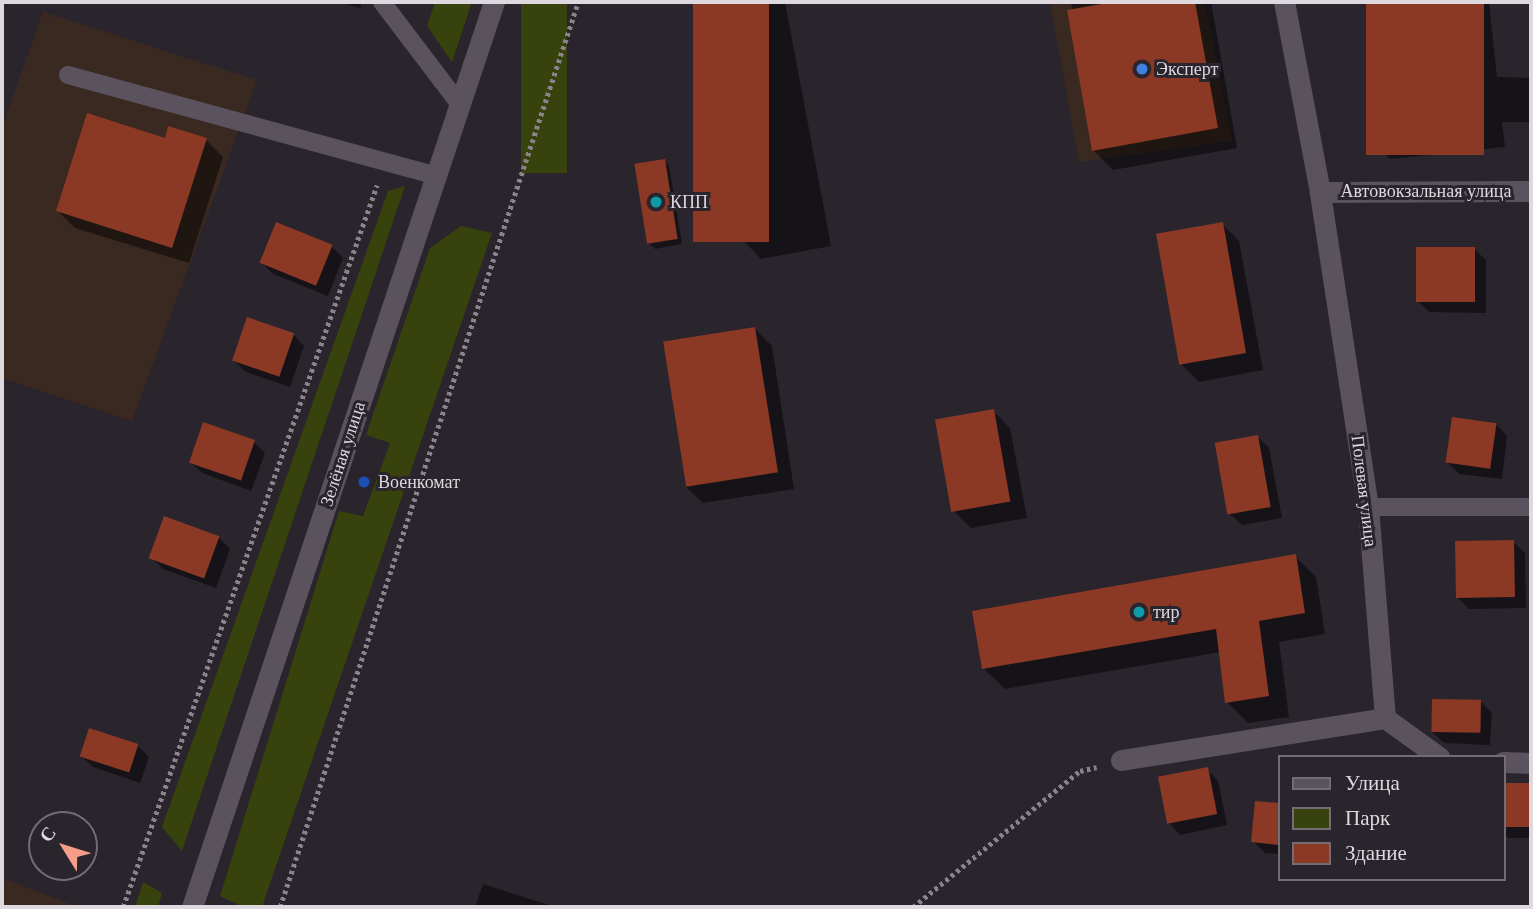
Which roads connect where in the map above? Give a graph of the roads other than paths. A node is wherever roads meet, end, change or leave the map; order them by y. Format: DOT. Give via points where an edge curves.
graph roads {
  1 [pos="382,2"];
  2 [pos="494,2"];
  3 [pos="1284,2"];
  4 [pos="68,75"];
  5 [pos="458,102"];
  6 [pos="433,175"];
  7 [pos="1531,191"];
  8 [pos="1320,192"];
  9 [pos="1531,506"];
  10 [pos="1368,507"];
  11 [pos="1385,718"];
  12 [pos="1437,755"];
  13 [pos="1121,760"];
  14 [pos="1505,762"];
  15 [pos="1531,763"];
  16 [pos="192,907"];
  1 -- 5 [label="lane"];
  2 -- 5 [label="street, Зелёная улица"];
  3 -- 8 [label="street, Полевая улица"];
  4 -- 6 [label="lane"];
  5 -- 6 [label="street, Зелёная улица"];
  6 -- 16 [label="street, Зелёная улица"];
  7 -- 8 [label="street, Автовокзальная улица"];
  8 -- 10 [label="street, Полевая улица"];
  9 -- 10 [label="lane"];
  10 -- 11 [label="street, Полевая улица"];
  11 -- 12 [label="street"];
  11 -- 13 [label="street"];
  14 -- 15 [label="street"];
}
